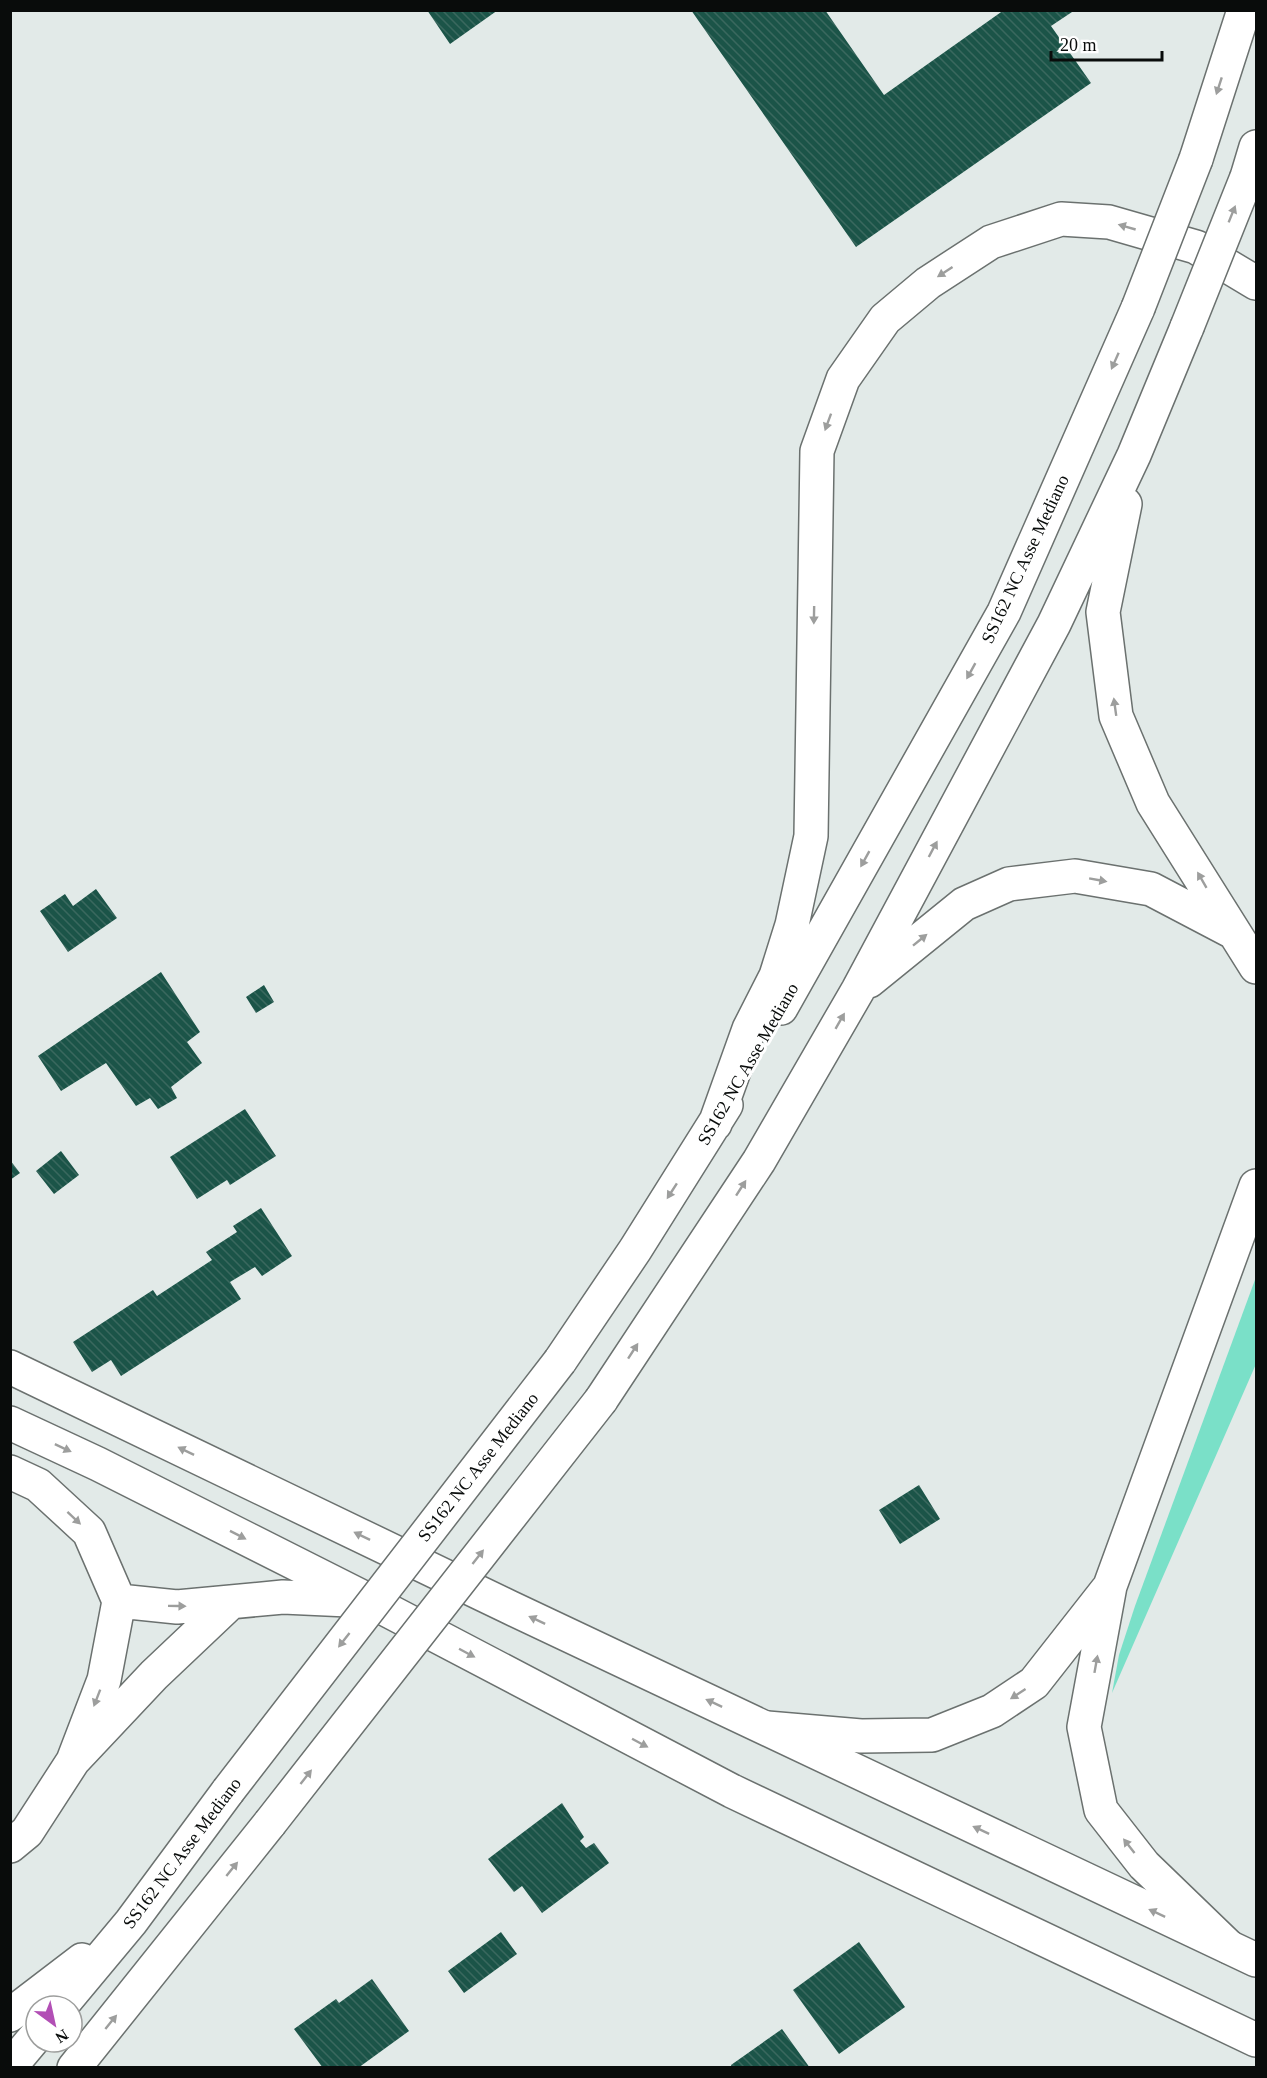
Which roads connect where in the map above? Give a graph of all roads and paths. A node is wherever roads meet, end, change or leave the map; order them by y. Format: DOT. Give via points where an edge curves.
graph roads {
  1 [pos="1244,10"];
  2 [pos="1257,147"];
  3 [pos="1257,283"];
  4 [pos="1134,455"];
  5 [pos="1231,931"];
  6 [pos="1257,967"];
  7 [pos="858,990"];
  8 [pos="715,1124"];
  9 [pos="1257,1186"];
  10 [pos="10,1367"];
  11 [pos="10,1423"];
  12 [pos="10,1472"];
  13 [pos="1110,1586"];
  14 [pos="119,1601"];
  15 [pos="370,1601"];
  16 [pos="230,1604"];
  17 [pos="767,1728"];
  18 [pos="73,1761"];
  19 [pos="10,1846"];
  20 [pos="131,1922"];
  21 [pos="1243,1954"];
  22 [pos="71,1994"];
  23 [pos="10,2015"];
  24 [pos="1257,2040"];
  25 [pos="24,2050"];
  26 [pos="10,2067"];
  27 [pos="74,2067"];
  1 -- 8 [label="main road, SS162 NC Asse Mediano, one-way, bridge" via="1196,159 1138,308 1004,612"];
  4 -- 2 [label="main road, one-way, bridge"];
  3 -- 8 [label="main road, one-way" via="1196,247 1109,222 1060,219 991,242 928,283 885,319 843,379 817,451 811,836 792,925 776,976 749,1029"];
  5 -- 4 [label="main road, one-way" via="1153,803 1116,716 1103,612"];
  7 -- 4 [label="main road, one-way" via="1054,624"];
  5 -- 6 [label="main road"];
  7 -- 5 [label="main road, one-way" via="964,904 1009,884 1075,876 1151,889"];
  27 -- 7 [label="main road, one-way, bridge" via="601,1400 759,1161"];
  8 -- 20 [label="main road, SS162 NC Asse Mediano, one-way, bridge" via="560,1361"];
  9 -- 13 [label="main road"];
  17 -- 10 [label="main road, one-way"];
  11 -- 15 [label="main road, one-way"];
  12 -- 14 [label="main road, one-way" via="38,1485 89,1532"];
  13 -- 17 [label="main road, one-way" via="1034,1683 992,1711 932,1735 861,1736"];
  21 -- 13 [label="main road, one-way" via="1144,1865 1101,1810 1084,1727"];
  14 -- 16 [label="main road, one-way" via="177,1607"];
  14 -- 18 [label="main road, one-way" via="104,1680"];
  15 -- 16 [label="main road" via="283,1597"];
  15 -- 24 [label="main road, one-way" via="732,1791"];
  16 -- 18 [label="main road" via="154,1675"];
  21 -- 17 [label="main road, one-way"];
  18 -- 19 [label="main road" via="27,1832"];
  20 -- 22 [label="main road, SS162 NC Asse Mediano"];
  20 -- 23 [label="main road"];
  25 -- 26 [label="main road"];
}
